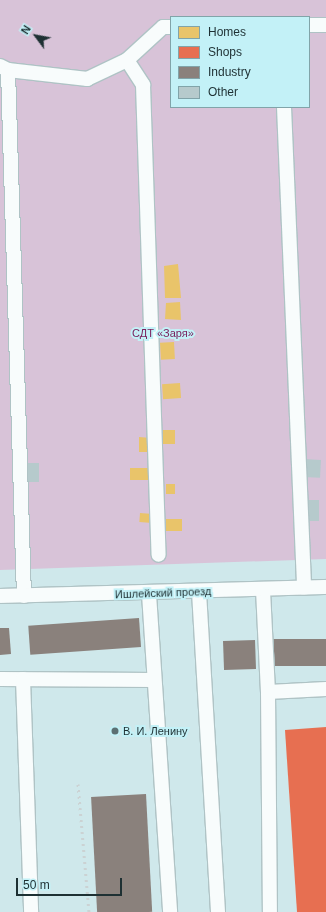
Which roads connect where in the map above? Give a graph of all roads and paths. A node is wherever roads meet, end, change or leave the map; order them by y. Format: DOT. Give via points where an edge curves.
graph roads {
  1 [pos="310,25"];
  2 [pos="326,25"];
  3 [pos="170,27"];
  4 [pos="127,60"];
  5 [pos="4,68"];
  6 [pos="284,108"];
  7 [pos="159,555"];
  8 [pos="326,587"];
  9 [pos="304,588"];
  10 [pos="263,590"];
  11 [pos="199,592"];
  12 [pos="149,594"];
  13 [pos="0,596"];
  14 [pos="24,596"];
  15 [pos="0,679"];
  16 [pos="23,679"];
  17 [pos="154,680"];
  18 [pos="326,689"];
  19 [pos="268,692"];
  20 [pos="31,912"];
  21 [pos="170,912"];
  22 [pos="218,912"];
  23 [pos="270,912"];
  1 -- 2 [label="street"];
  3 -- 4 [label="street" via="163,27"];
  4 -- 5 [label="street" via="87,79"];
  4 -- 7 [label="street" via="143,85"];
  5 -- 14 [label="street"];
  6 -- 9 [label="street"];
  8 -- 9 [label="street, Ишлейский проезд"];
  9 -- 10 [label="street, Ишлейский проезд"];
  10 -- 11 [label="street, Ишлейский проезд"];
  10 -- 19 [label="street"];
  11 -- 12 [label="street, Ишлейский проезд"];
  11 -- 22 [label="street"];
  12 -- 14 [label="street, Ишлейский проезд"];
  12 -- 17 [label="street"];
  13 -- 14 [label="street, Ишлейский проезд"];
  15 -- 16 [label="street"];
  16 -- 17 [label="street"];
  16 -- 20 [label="street"];
  17 -- 21 [label="street"];
  18 -- 19 [label="street"];
  19 -- 23 [label="street"];
}
